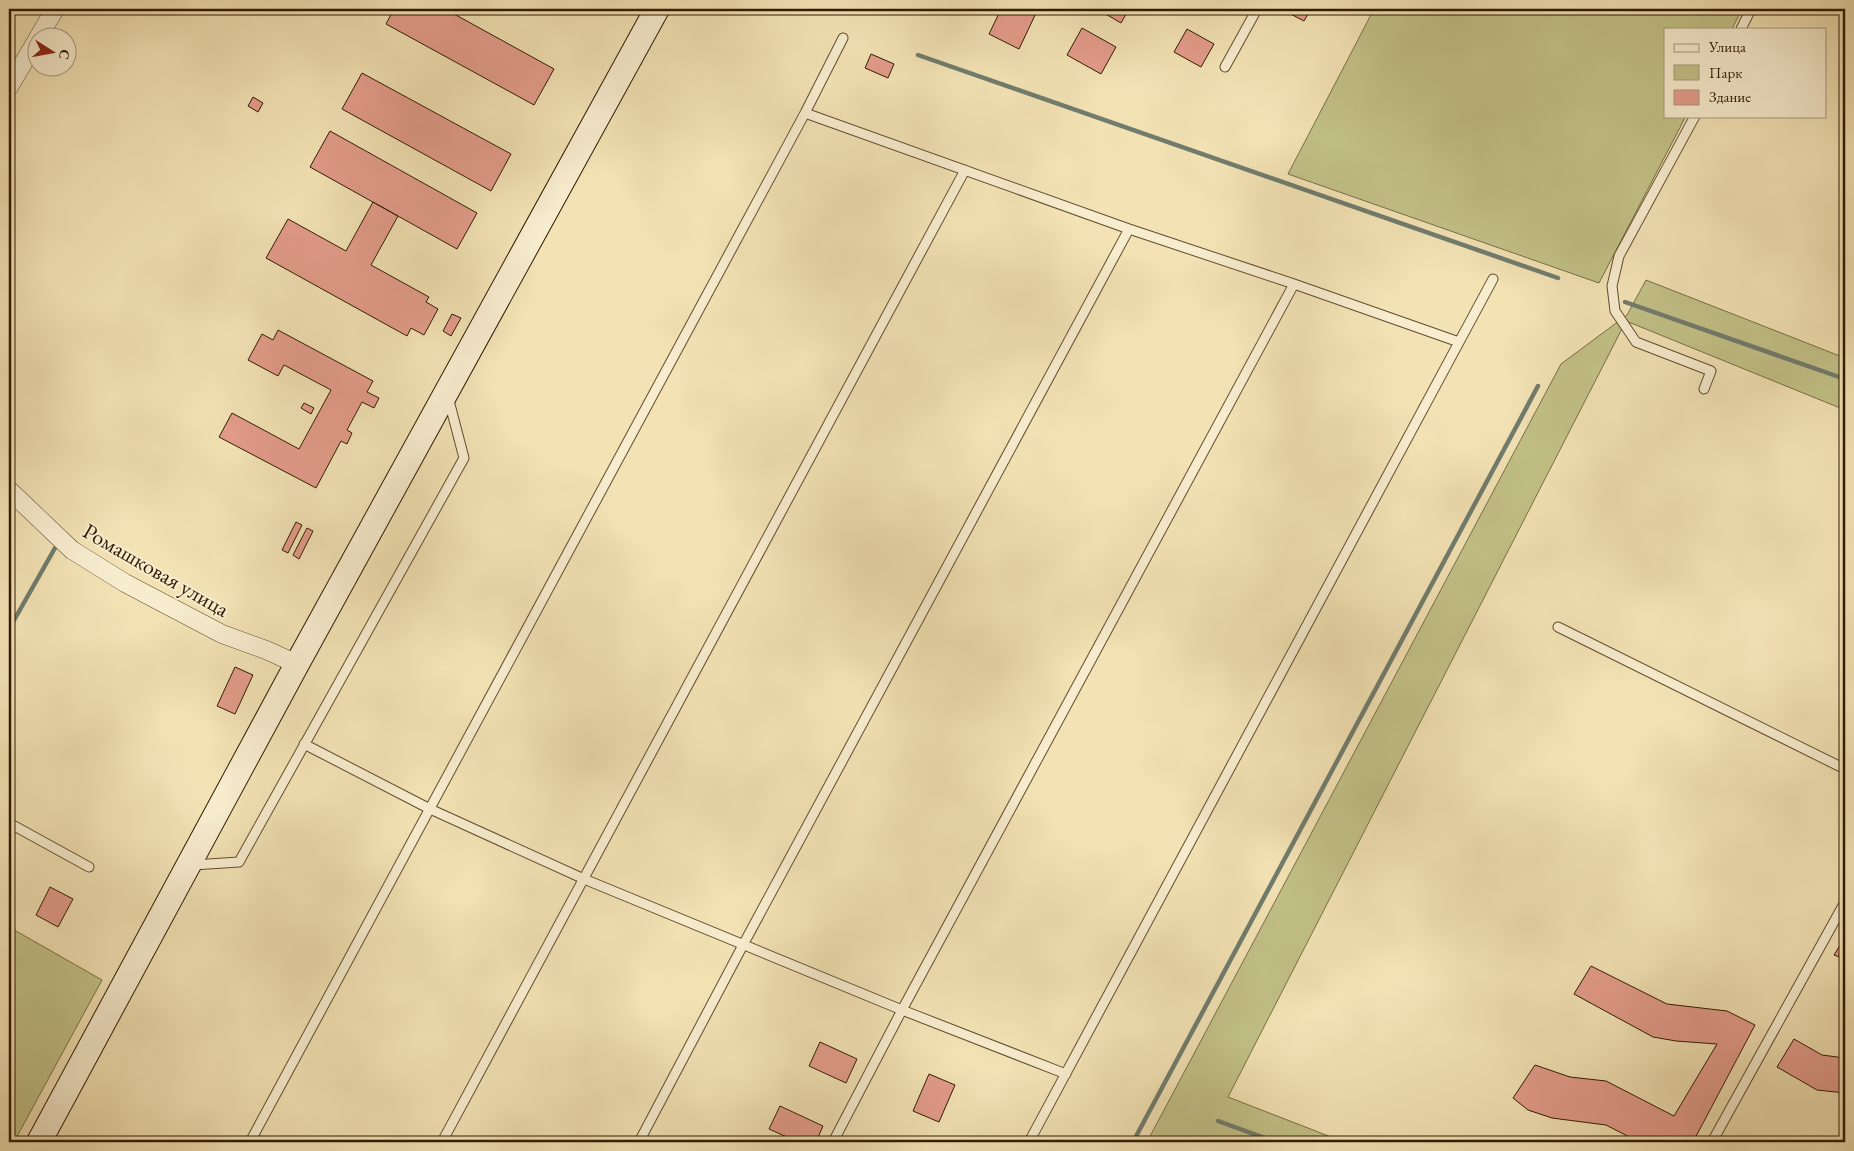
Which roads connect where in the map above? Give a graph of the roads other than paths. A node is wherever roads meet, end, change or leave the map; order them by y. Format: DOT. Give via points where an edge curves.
graph roads {
  1 [pos="55,9"];
  2 [pos="657,9"];
  3 [pos="1257,9"];
  4 [pos="1751,9"];
  5 [pos="44,28"];
  6 [pos="1742,28"];
  7 [pos="843,38"];
  8 [pos="28,55"];
  9 [pos="1225,67"];
  10 [pos="9,87"];
  11 [pos="805,113"];
  12 [pos="1693,118"];
  13 [pos="965,170"];
  14 [pos="1129,229"];
  15 [pos="1494,279"];
  16 [pos="1294,284"];
  17 [pos="1459,342"];
  18 [pos="1704,389"];
  19 [pos="447,392"];
  20 [pos="9,490"];
  21 [pos="1558,627"];
  22 [pos="297,664"];
  23 [pos="304,744"];
  24 [pos="1845,769"];
  25 [pos="430,809"];
  26 [pos="9,823"];
  27 [pos="189,865"];
  28 [pos="89,867"];
  29 [pos="584,879"];
  30 [pos="1845,902"];
  31 [pos="743,945"];
  32 [pos="902,1010"];
  33 [pos="1066,1074"];
  34 [pos="39,1142"];
  35 [pos="250,1142"];
  36 [pos="442,1142"];
  37 [pos="639,1142"];
  38 [pos="833,1142"];
  39 [pos="1029,1142"];
  40 [pos="1712,1142"];
  1 -- 5 [label="street"];
  2 -- 19 [label="street"];
  3 -- 9 [label="lane"];
  4 -- 6 [label="lane"];
  7 -- 11 [label="lane"];
  8 -- 10 [label="street"];
  11 -- 13 [label="lane"];
  11 -- 25 [label="lane"];
  12 -- 18 [label="lane" via="1619,256 1612,286 1615,311 1636,342 1711,371"];
  13 -- 14 [label="lane"];
  13 -- 29 [label="lane"];
  14 -- 16 [label="lane"];
  14 -- 31 [label="lane"];
  15 -- 17 [label="lane"];
  16 -- 17 [label="lane"];
  16 -- 32 [label="lane"];
  17 -- 33 [label="lane"];
  19 -- 22 [label="street"];
  19 -- 23 [label="lane" via="464,458"];
  20 -- 22 [label="street, Ромашковая улица" via="72,550 124,582 222,634"];
  21 -- 24 [label="lane"];
  22 -- 27 [label="street"];
  23 -- 25 [label="lane"];
  23 -- 27 [label="lane" via="239,862"];
  25 -- 29 [label="lane"];
  25 -- 35 [label="lane"];
  26 -- 28 [label="lane"];
  27 -- 34 [label="street"];
  29 -- 31 [label="lane"];
  29 -- 36 [label="lane"];
  30 -- 40 [label="lane"];
  31 -- 32 [label="lane"];
  31 -- 37 [label="lane"];
  32 -- 33 [label="lane"];
  32 -- 38 [label="lane"];
  33 -- 39 [label="lane"];
}
